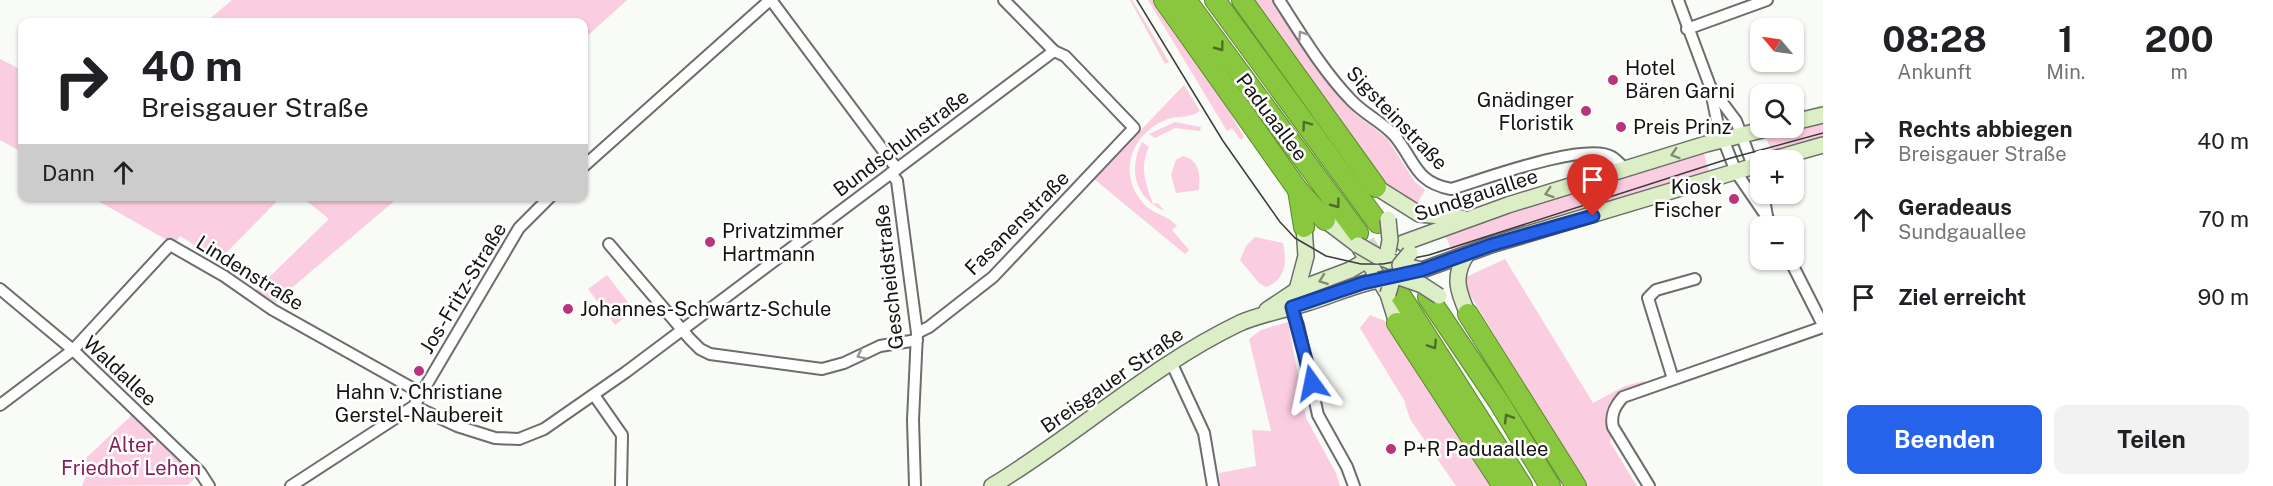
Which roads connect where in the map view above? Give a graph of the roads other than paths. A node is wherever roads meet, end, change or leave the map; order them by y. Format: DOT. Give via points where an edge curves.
graph roads {
  1 [pos="771,0"];
  2 [pos="1004,0"];
  3 [pos="1164,0"];
  4 [pos="1186,0"];
  5 [pos="1215,0"];
  6 [pos="1242,0"];
  7 [pos="1280,0"];
  8 [pos="1678,0"];
  9 [pos="1767,0"];
  10 [pos="1687,29"];
  11 [pos="1054,51"];
  12 [pos="1710,86"];
  13 [pos="1823,115"];
  14 [pos="1804,120"];
  15 [pos="1751,138"];
  16 [pos="1744,142"];
  17 [pos="1823,145"];
  18 [pos="1726,146"];
  19 [pos="1804,150"];
  20 [pos="1750,153"];
  21 [pos="588,162"];
  22 [pos="1750,167"];
  23 [pos="1625,169"];
  24 [pos="894,171"];
  25 [pos="1736,172"];
  26 [pos="1376,187"];
  27 [pos="1298,190"];
  28 [pos="546,201"];
  29 [pos="1765,204"];
  30 [pos="1767,216"];
  31 [pos="1468,219"];
  32 [pos="1383,221"];
  33 [pos="1304,227"];
  34 [pos="1345,233"];
  35 [pos="609,244"];
  36 [pos="1467,254"];
  37 [pos="1379,267"];
  38 [pos="1795,270"];
  39 [pos="1695,279"];
  40 [pos="0,289"];
  41 [pos="1434,297"];
  42 [pos="1291,298"];
  43 [pos="1394,305"];
  44 [pos="1468,314"];
  45 [pos="1823,326"];
  46 [pos="682,329"];
  47 [pos="917,337"];
  48 [pos="73,351"];
  49 [pos="1171,362"];
  50 [pos="1673,379"];
  51 [pos="421,393"];
  52 [pos="594,394"];
  53 [pos="0,405"];
  54 [pos="414,406"];
  55 [pos="1502,485"];
  56 [pos="209,486"];
  57 [pos="291,486"];
  58 [pos="621,486"];
  59 [pos="915,486"];
  60 [pos="992,486"];
  61 [pos="1214,486"];
  62 [pos="1354,486"];
  63 [pos="1522,486"];
  64 [pos="1550,486"];
  65 [pos="1576,486"];
  66 [pos="1649,486"];
  1 -- 21 [label="street"];
  1 -- 24 [label="street, Gescheidstraße"];
  2 -- 11 [label="street"];
  3 -- 27 [label="highway"];
  4 -- 34 [label="highway, Paduaallee, one-way"];
  32 -- 5 [label="highway, Paduaallee, one-way"];
  6 -- 26 [label="highway"];
  23 -- 7 [label="street, Sigsteinstraße, one-way" via="1611,156 1586,153 1549,159 1451,189 1436,186 1417,171 1394,135 1338,86"];
  8 -- 10 [label="street"];
  9 -- 10 [label="street"];
  10 -- 12 [label="street"];
  11 -- 24 [label="street, Bundschuhstraße"];
  11 -- 47 [label="street, Fasanenstraße" via="1065,56 1134,128 993,277"];
  12 -- 16 [label="street" via="1736,121"];
  12 -- 18 [label="street"];
  13 -- 14 [label="street"];
  15 -- 16 [label="street, Sundgauallee"];
  16 -- 18 [label="street, Sundgauallee"];
  16 -- 20 [label="street"];
  17 -- 19 [label="street"];
  18 -- 23 [label="street, Sundgauallee, one-way"];
  18 -- 25 [label="street"];
  22 -- 25 [label="street"];
  23 -- 31 [label="street, Sundgauallee, one-way"];
  24 -- 46 [label="street, Bundschuhstraße"];
  24 -- 47 [label="street, Gescheidstraße"];
  25 -- 30 [label="street"];
  25 -- 36 [label="street"];
  26 -- 31 [label="street" via="1419,214"];
  26 -- 32 [label="street"];
  27 -- 33 [label="highway"];
  27 -- 34 [label="highway"];
  28 -- 51 [label="street, Jos-Fritz-Straße" via="519,228"];
  29 -- 30 [label="street"];
  31 -- 37 [label="street, Sundgauallee" via="1444,227"];
  32 -- 37 [label="street, bridge" via="1390,240"];
  33 -- 42 [label="street" via="1306,256"];
  34 -- 37 [label="street, bridge"];
  35 -- 46 [label="street"];
  36 -- 37 [label="street, bridge" via="1422,270"];
  36 -- 44 [label="street" via="1456,284"];
  37 -- 41 [label="street, bridge" via="1422,285"];
  37 -- 42 [label="street, Breisgauer Straße"];
  37 -- 43 [label="street, bridge"];
  38 -- 45 [label="street"];
  39 -- 50 [label="street" via="1656,290 1648,298"];
  40 -- 48 [label="street, Waldallee"];
  41 -- 44 [label="street"];
  64 -- 41 [label="highway, one-way"];
  42 -- 49 [label="street, Breisgauer Straße"];
  42 -- 62 [label="street" via="1318,414"];
  43 -- 55 [label="highway"];
  43 -- 63 [label="highway, one-way"];
  44 -- 65 [label="highway"];
  45 -- 50 [label="street"];
  47 -- 46 [label="street, Fasanenstraße, one-way" via="880,346 822,369 710,354"];
  46 -- 52 [label="street, Bundschuhstraße"];
  47 -- 59 [label="street, Gescheidstraße"];
  48 -- 51 [label="street, Lindenstraße" via="170,245 273,310"];
  48 -- 53 [label="street, Lindenstraße"];
  48 -- 56 [label="street, Waldallee" via="200,472"];
  49 -- 60 [label="street, Breisgauer Straße" via="1038,458"];
  49 -- 61 [label="street" via="1204,433"];
  50 -- 66 [label="street" via="1623,397 1616,405 1612,421"];
  51 -- 54 [label="street, Jos-Fritz-Straße"];
  52 -- 54 [label="street, Bundschuhstraße" via="544,429 519,439 495,438"];
  52 -- 58 [label="street" via="622,435"];
  54 -- 57 [label="street"];
}
